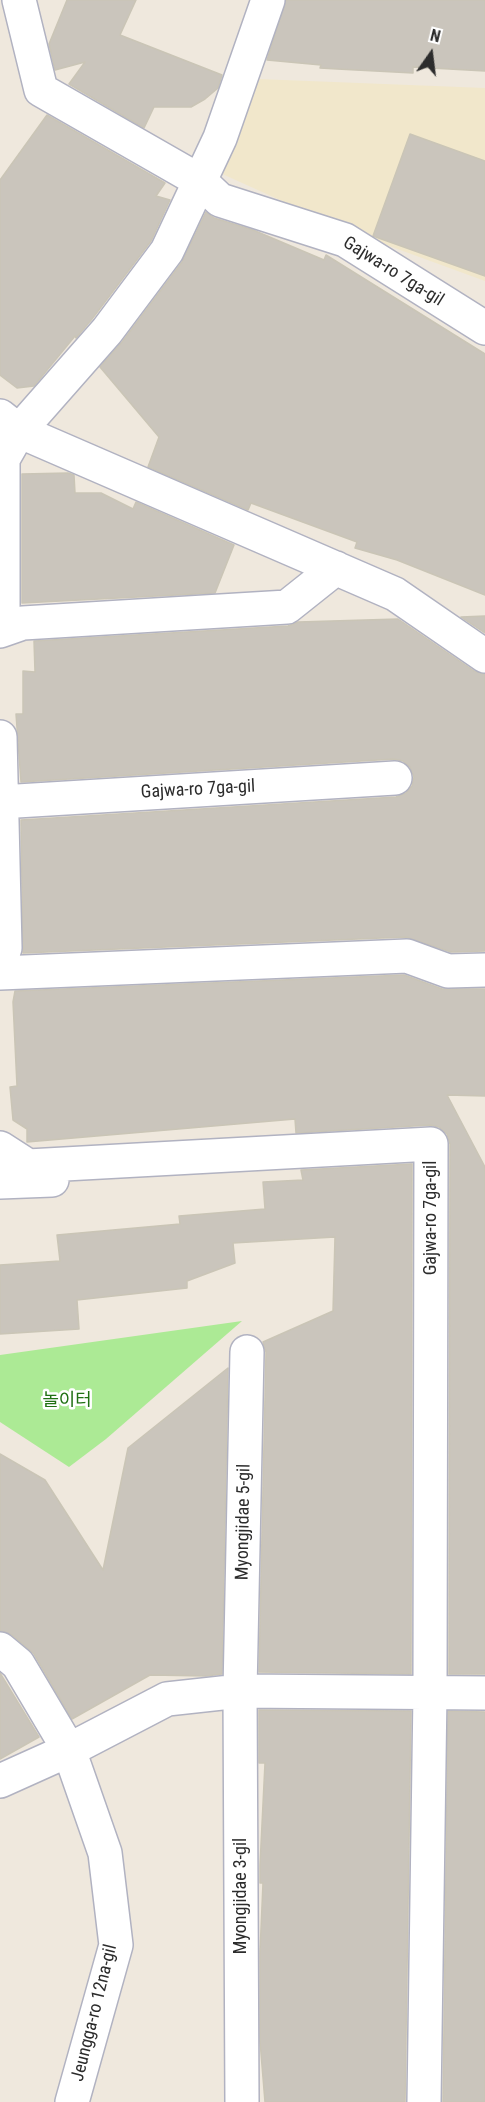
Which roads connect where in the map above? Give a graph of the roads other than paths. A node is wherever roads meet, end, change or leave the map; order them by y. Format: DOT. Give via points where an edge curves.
graph roads {
  1 [pos="19,0"];
  2 [pos="268,0"];
  3 [pos="200,181"];
  4 [pos="485,328"];
  5 [pos="9,423"];
  6 [pos="336,568"];
  7 [pos="0,620"];
  8 [pos="0,631"];
  9 [pos="485,657"];
  10 [pos="0,737"];
  11 [pos="395,778"];
  12 [pos="1,802"];
  13 [pos="0,962"];
  14 [pos="485,970"];
  15 [pos="0,973"];
  16 [pos="0,1148"];
  17 [pos="248,1171"];
  18 [pos="0,1182"];
  19 [pos="247,1352"];
  20 [pos="0,1649"];
  21 [pos="240,1691"];
  22 [pos="430,1693"];
  23 [pos="485,1694"];
  24 [pos="69,1750"];
  25 [pos="0,1781"];
  26 [pos="72,2102"];
  27 [pos="242,2102"];
  28 [pos="424,2102"];
  1 -- 3 [label="street, Gajwa-ro 7ga-gil" via="41,90"];
  2 -- 3 [label="street" via="220,138"];
  3 -- 4 [label="street, Gajwa-ro 7ga-gil" via="220,200 345,240"];
  3 -- 5 [label="street" via="167,251 107,331"];
  5 -- 6 [label="street"];
  5 -- 7 [label="street" via="3,459"];
  6 -- 8 [label="street" via="287,607 23,623"];
  6 -- 9 [label="street" via="395,594"];
  10 -- 12 [label="street"];
  11 -- 12 [label="street, Gajwa-ro 7ga-gil"];
  12 -- 13 [label="street" via="5,948"];
  14 -- 15 [label="street" via="448,971 407,956"];
  16 -- 22 [label="street, Gajwa-ro 7ga-gil" via="28,1166 431,1143"];
  17 -- 18 [label="street"];
  19 -- 21 [label="street, Myongjidae 5-gil"];
  20 -- 24 [label="street, Jeungga-ro 12na-gil" via="18,1664"];
  21 -- 22 [label="street"];
  21 -- 24 [label="street" via="167,1699"];
  21 -- 27 [label="street, Myongjidae 3-gil"];
  22 -- 23 [label="street"];
  22 -- 28 [label="street"];
  24 -- 25 [label="street"];
  24 -- 26 [label="street, Jeungga-ro 12na-gil" via="105,1853 116,1945"];
}
